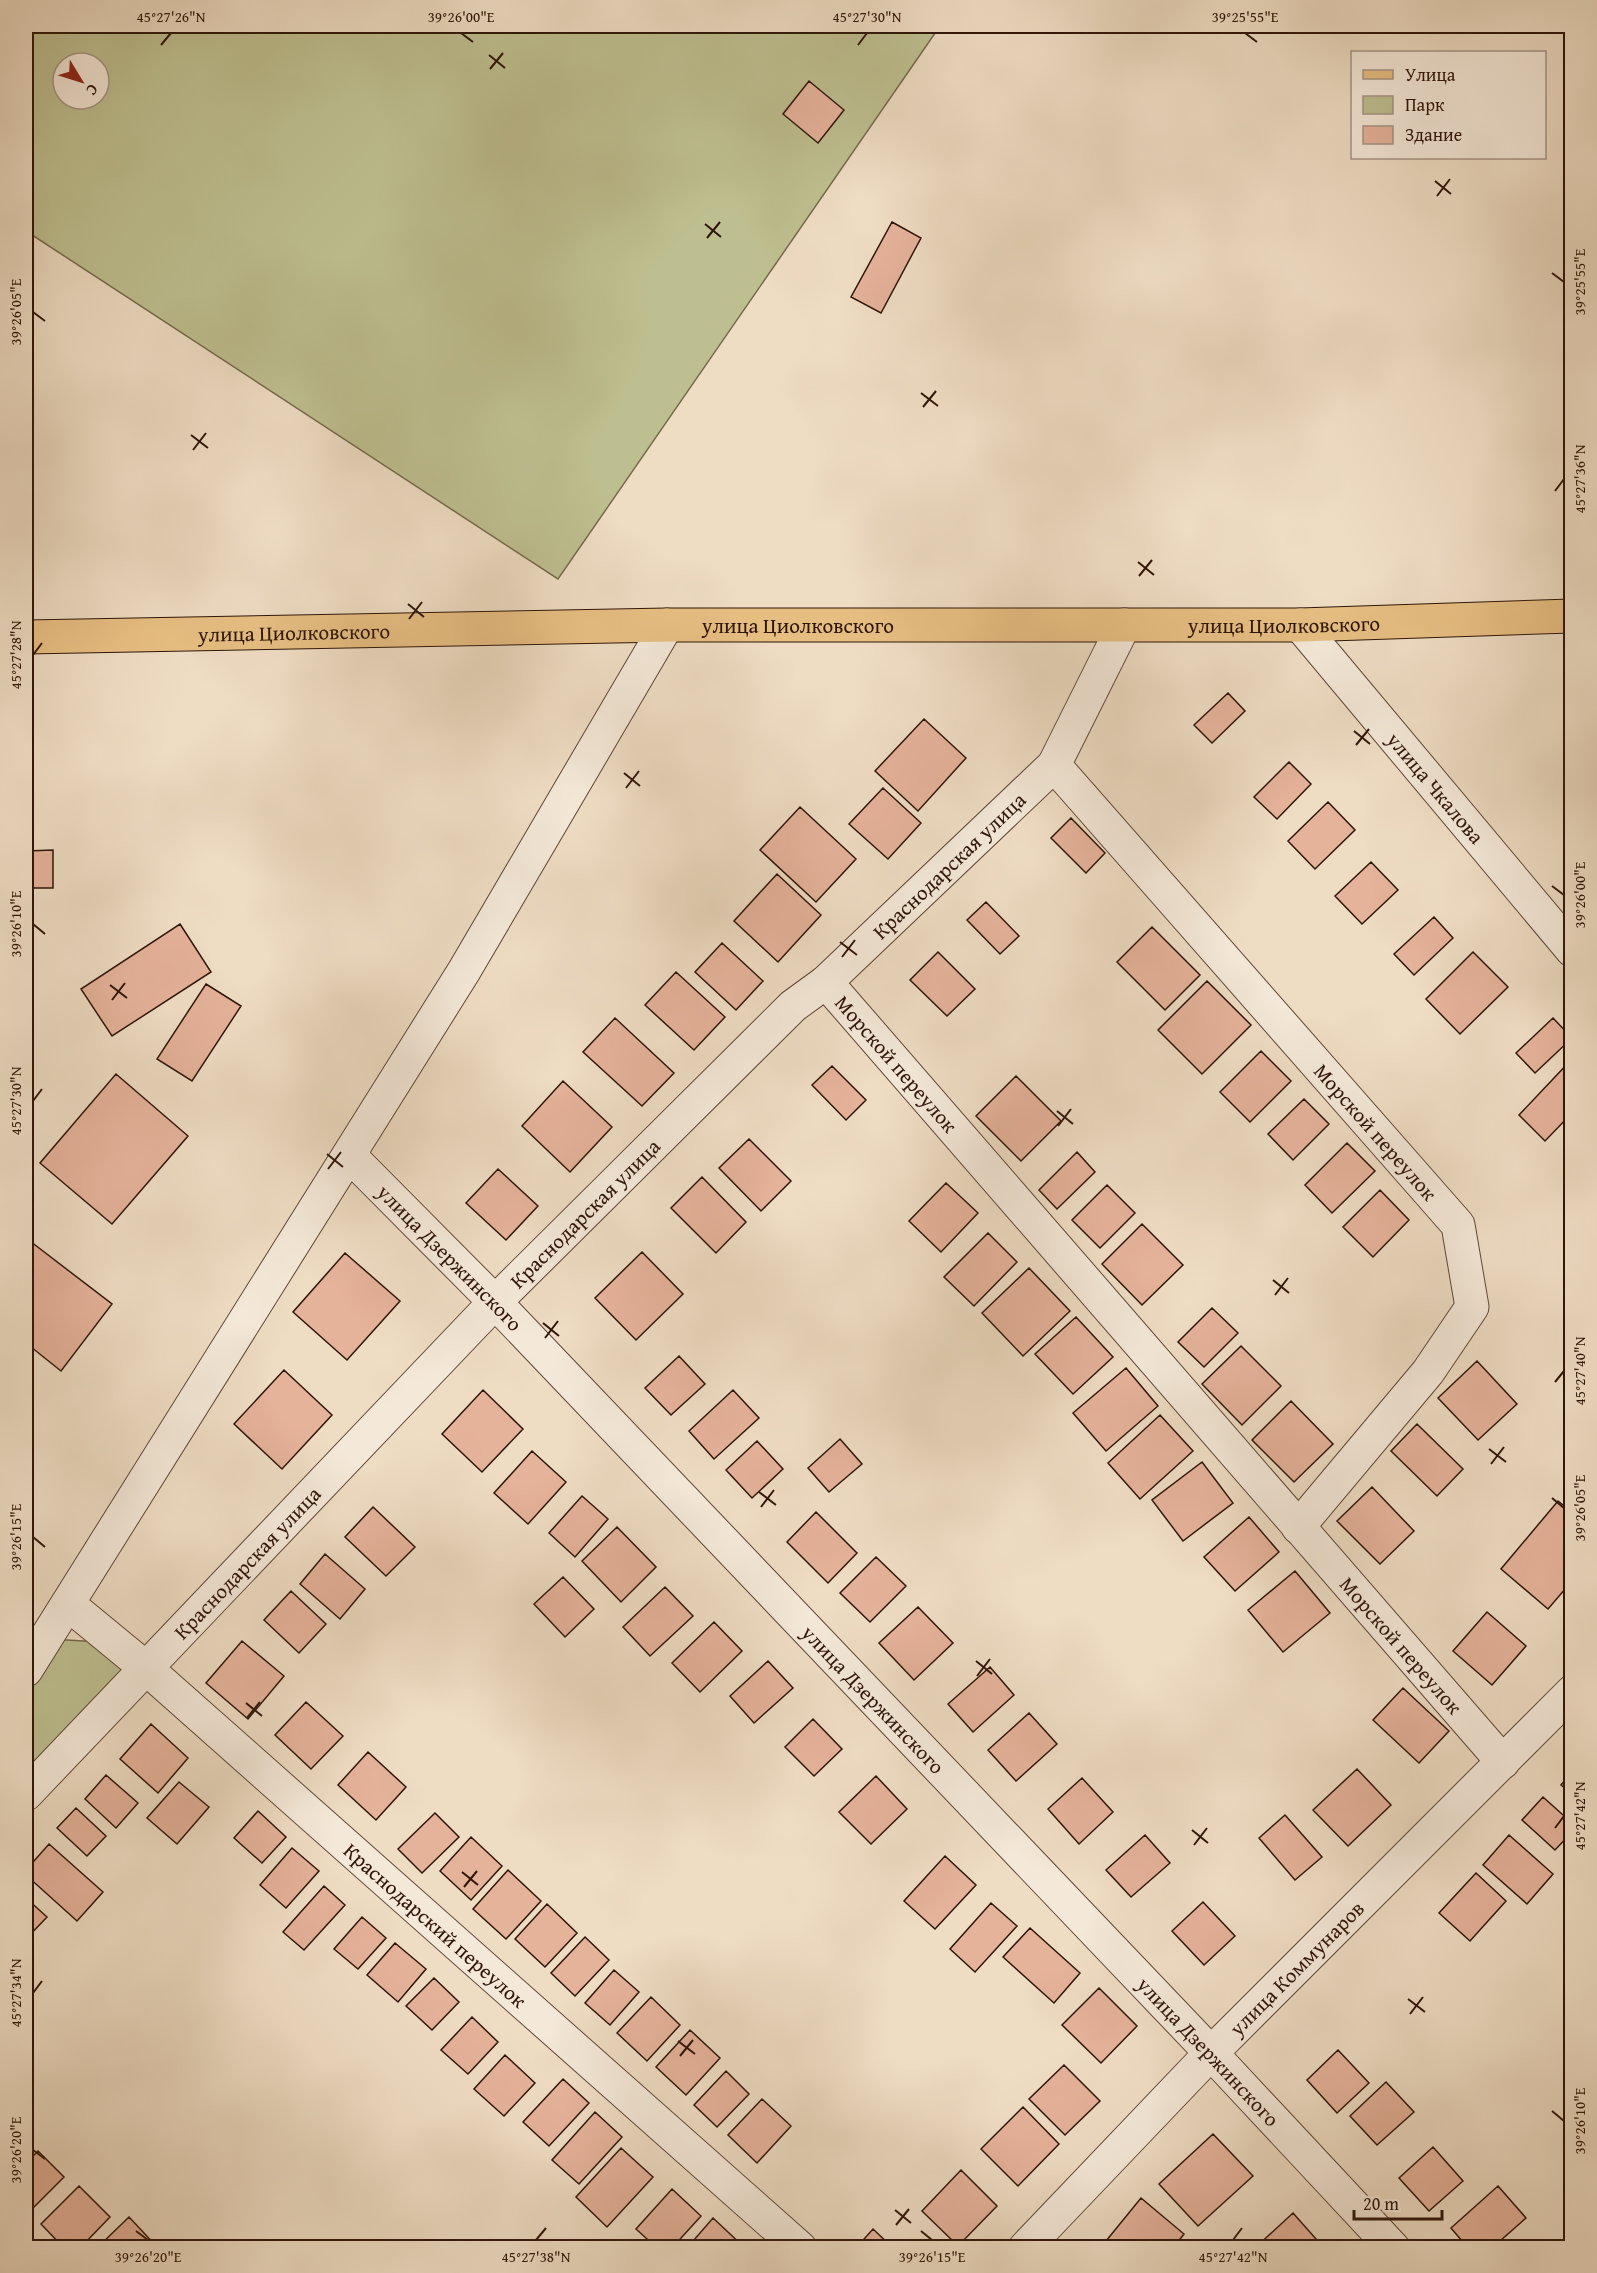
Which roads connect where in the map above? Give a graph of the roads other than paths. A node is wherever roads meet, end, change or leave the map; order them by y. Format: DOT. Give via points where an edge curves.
graph roads {
  1 [pos="1572,616"];
  2 [pos="667,625"];
  3 [pos="1124,625"];
  4 [pos="1300,625"];
  5 [pos="26,637"];
  6 [pos="1054,765"];
  7 [pos="1572,950"];
  8 [pos="826,982"];
  9 [pos="350,1155"];
  10 [pos="495,1302"];
  11 [pos="1298,1527"];
  12 [pos="68,1605"];
  13 [pos="147,1669"];
  14 [pos="26,1670"];
  15 [pos="1572,1692"];
  16 [pos="1503,1762"];
  17 [pos="26,1794"];
  18 [pos="1211,2054"];
  19 [pos="800,2247"];
  20 [pos="1025,2247"];
  21 [pos="1393,2247"];
  1 -- 4 [label="main road, улица Циолковского"];
  2 -- 3 [label="main road, улица Циолковского"];
  2 -- 5 [label="main road, улица Циолковского"];
  2 -- 9 [label="street" via="464,971"];
  3 -- 4 [label="main road, улица Циолковского"];
  3 -- 6 [label="street, Краснодарская улица"];
  4 -- 7 [label="street, улица Чкалова"];
  6 -- 8 [label="street, Краснодарская улица"];
  6 -- 11 [label="street, Морской переулок" via="1458,1225 1472,1307 1428,1372"];
  8 -- 10 [label="street, Краснодарская улица" via="793,1006"];
  8 -- 11 [label="street, Морской переулок"];
  9 -- 10 [label="street, улица Дзержинского"];
  9 -- 12 [label="street"];
  10 -- 13 [label="street, Краснодарская улица"];
  10 -- 18 [label="street, улица Дзержинского"];
  11 -- 16 [label="street, Морской переулок"];
  12 -- 13 [label="street, Краснодарский переулок"];
  12 -- 14 [label="street"];
  13 -- 17 [label="street, Краснодарская улица"];
  13 -- 19 [label="street, Краснодарский переулок"];
  15 -- 16 [label="street, улица Коммунаров"];
  16 -- 18 [label="street, улица Коммунаров"];
  18 -- 20 [label="street, улица Коммунаров"];
  18 -- 21 [label="street, улица Дзержинского"];
}
